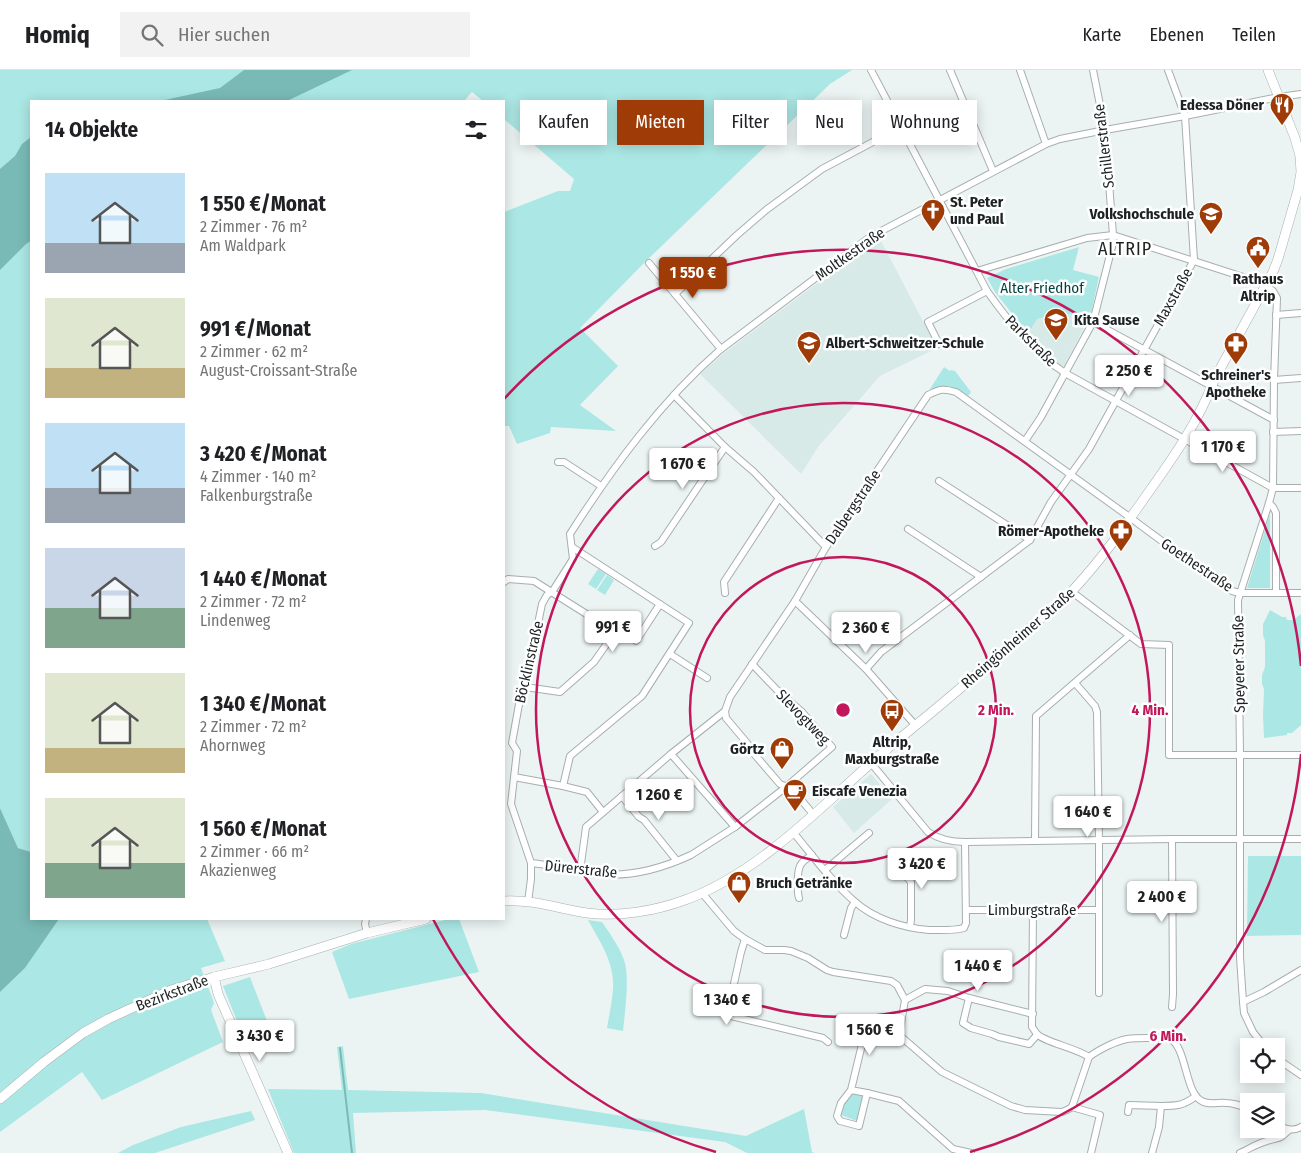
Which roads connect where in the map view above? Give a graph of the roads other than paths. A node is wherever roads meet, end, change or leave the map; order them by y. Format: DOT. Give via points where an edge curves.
graph roads {
  1 [pos="871,70"];
  2 [pos="950,70"];
  3 [pos="1020,70"];
  4 [pos="1093,70"];
  5 [pos="1168,70"];
  6 [pos="1268,70"];
  7 [pos="1301,94"];
  8 [pos="1278,97"];
  9 [pos="887,100"];
  10 [pos="1185,116"];
  11 [pos="1105,130"];
  12 [pos="872,142"];
  13 [pos="1046,144"];
  14 [pos="911,145"];
  15 [pos="993,171"];
  16 [pos="1300,190"];
  17 [pos="940,200"];
  18 [pos="1113,235"];
  19 [pos="1194,260"];
  20 [pos="649,263"];
  21 [pos="977,271"];
  22 [pos="1267,286"];
  23 [pos="987,291"];
  24 [pos="675,294"];
  25 [pos="1301,314"];
  26 [pos="1276,315"];
  27 [pos="1093,322"];
  28 [pos="939,344"];
  29 [pos="721,349"];
  30 [pos="1144,350"];
  31 [pos="1065,373"];
  32 [pos="1301,378"];
  33 [pos="1274,380"];
  34 [pos="1212,387"];
  35 [pos="674,395"];
  36 [pos="1116,402"];
  37 [pos="1274,420"];
  38 [pos="1301,431"];
  39 [pos="1273,432"];
  40 [pos="1183,438"];
  41 [pos="1025,441"];
  42 [pos="725,447"];
  43 [pos="558,462"];
  44 [pos="1071,475"];
  45 [pos="939,481"];
  46 [pos="601,486"];
  47 [pos="1273,488"];
  48 [pos="1301,488"];
  49 [pos="779,498"];
  50 [pos="1269,503"];
  51 [pos="1131,518"];
  52 [pos="908,529"];
  53 [pos="1030,540"];
  54 [pos="655,546"];
  55 [pos="572,547"];
  56 [pos="826,547"];
  57 [pos="981,577"];
  58 [pos="505,581"];
  59 [pos="552,592"];
  60 [pos="1072,592"];
  61 [pos="1301,592"];
  62 [pos="725,593"];
  63 [pos="1240,593"];
  64 [pos="1276,593"];
  65 [pos="795,601"];
  66 [pos="660,604"];
  67 [pos="1130,636"];
  68 [pos="636,641"];
  69 [pos="670,654"];
  70 [pos="752,664"];
  71 [pos="866,669"];
  72 [pos="707,678"];
  73 [pos="1075,683"];
  74 [pos="525,686"];
  75 [pos="725,711"];
  76 [pos="916,726"];
  77 [pos="671,754"];
  78 [pos="1240,755"];
  79 [pos="1301,755"];
  80 [pos="872,763"];
  81 [pos="514,777"];
  82 [pos="563,786"];
  83 [pos="786,787"];
  84 [pos="622,796"];
  85 [pos="603,812"];
  86 [pos="813,814"];
  87 [pos="735,827"];
  88 [pos="793,832"];
  89 [pos="869,832"];
  90 [pos="1172,839"];
  91 [pos="1240,839"];
  92 [pos="1301,839"];
  93 [pos="1099,840"];
  94 [pos="1035,841"];
  95 [pos="965,842"];
  96 [pos="812,855"];
  97 [pos="677,861"];
  98 [pos="531,863"];
  99 [pos="895,863"];
  100 [pos="825,870"];
  101 [pos="580,871"];
  102 [pos="702,893"];
  103 [pos="799,898"];
  104 [pos="505,902"];
  105 [pos="528,902"];
  106 [pos="855,902"];
  107 [pos="966,910"];
  108 [pos="1033,910"];
  109 [pos="1099,910"];
  110 [pos="366,920"];
  111 [pos="422,920"];
  112 [pos="910,927"];
  113 [pos="367,933"];
  114 [pos="844,935"];
  115 [pos="746,939"];
  116 [pos="1301,970"];
  117 [pos="214,977"];
  118 [pos="1099,993"];
  119 [pos="969,998"];
  120 [pos="905,1000"];
  121 [pos="1243,1002"];
  122 [pos="1172,1007"];
  123 [pos="1033,1014"];
  124 [pos="1037,1034"];
  125 [pos="899,1035"];
  126 [pos="1257,1038"];
  127 [pos="828,1042"];
  128 [pos="1089,1057"];
  129 [pos="1285,1064"];
  130 [pos="1301,1074"];
  131 [pos="850,1090"];
  132 [pos="867,1093"];
  133 [pos="1196,1096"];
  134 [pos="0,1099"];
  135 [pos="1072,1106"];
  136 [pos="1161,1106"];
  137 [pos="1240,1106"];
  138 [pos="1128,1112"];
  139 [pos="1301,1127"];
  140 [pos="1285,1128"];
  141 [pos="1290,1130"];
  142 [pos="288,1153"];
  143 [pos="971,1153"];
  144 [pos="1091,1153"];
  145 [pos="1152,1153"];
  146 [pos="1240,1153"];
  1 -- 9 [label="street, Parkstraße"];
  2 -- 15 [label="street"];
  3 -- 13 [label="street"];
  4 -- 11 [label="street, Schillerstraße"];
  5 -- 10 [label="street, Maxstraße"];
  6 -- 8 [label="street, Rheingönheimer Straße"];
  7 -- 8 [label="street, Moltkestraße"];
  8 -- 10 [label="street, Moltkestraße"];
  8 -- 16 [label="street, Rheingönheimer Straße" via="1300,156"];
  10 -- 11 [label="street, Moltkestraße"];
  10 -- 19 [label="street, Maxstraße"];
  11 -- 13 [label="street, Moltkestraße"];
  11 -- 18 [label="street, Schillerstraße"];
  12 -- 24 [label="street" via="822,169 766,210"];
  13 -- 15 [label="street, Moltkestraße"];
  14 -- 17 [label="street, Parkstraße"];
  15 -- 17 [label="street, Moltkestraße"];
  16 -- 22 [label="street, Rheingönheimer Straße"];
  17 -- 21 [label="street, Parkstraße"];
  17 -- 29 [label="street, Moltkestraße" via="870,237"];
  18 -- 19 [label="street"];
  18 -- 21 [label="street" via="1087,238"];
  18 -- 27 [label="street, Schillerstraße"];
  19 -- 22 [label="street"];
  19 -- 30 [label="street, Maxstraße"];
  20 -- 24 [label="street"];
  21 -- 23 [label="street, Parkstraße"];
  22 -- 26 [label="street, Speyerer Straße" via="1276,298"];
  22 -- 34 [label="street, Rheingönheimer Straße"];
  23 -- 28 [label="street" via="928,322"];
  23 -- 31 [label="street, Parkstraße" via="1030,345"];
  24 -- 29 [label="street"];
  25 -- 26 [label="street"];
  26 -- 33 [label="street, Speyerer Straße"];
  27 -- 30 [label="street"];
  27 -- 31 [label="street, Schillerstraße"];
  29 -- 35 [label="street, Moltkestraße"];
  30 -- 34 [label="street"];
  30 -- 36 [label="street, Maxstraße"];
  31 -- 36 [label="street, Parkstraße"];
  31 -- 41 [label="street, Schillerstraße"];
  32 -- 33 [label="street"];
  33 -- 37 [label="street, Speyerer Straße"];
  34 -- 37 [label="street"];
  34 -- 40 [label="street, Rheingönheimer Straße"];
  35 -- 42 [label="street"];
  35 -- 46 [label="street, Moltkestraße"];
  36 -- 40 [label="street, Parkstraße"];
  36 -- 44 [label="street, Maxstraße"];
  37 -- 39 [label="street, Speyerer Straße"];
  38 -- 39 [label="street"];
  39 -- 47 [label="street, Speyerer Straße"];
  40 -- 47 [label="street, Parkstraße"];
  40 -- 51 [label="street, Rheingönheimer Straße"];
  41 -- 44 [label="street, Dalbergstraße"];
  41 -- 56 [label="street, Dalbergstraße" via="956,392 948,389 928,395"];
  42 -- 49 [label="street"];
  42 -- 54 [label="street" via="661,542"];
  43 -- 46 [label="street" via="564,462"];
  44 -- 51 [label="street, Dalbergstraße"];
  44 -- 53 [label="street, Maxstraße" via="1051,502"];
  45 -- 53 [label="street"];
  46 -- 55 [label="street, Böcklinstraße" via="570,534"];
  47 -- 48 [label="street"];
  47 -- 50 [label="street, Speyerer Straße"];
  49 -- 56 [label="street"];
  49 -- 62 [label="street" via="724,582"];
  50 -- 63 [label="street, Speyerer Straße"];
  50 -- 64 [label="street" via="1276,513"];
  51 -- 60 [label="street, Rheingönheimer Straße"];
  51 -- 63 [label="street, Goethestraße" via="1232,591"];
  52 -- 57 [label="street"];
  53 -- 57 [label="street"];
  55 -- 59 [label="street, Böcklinstraße" via="573,559"];
  55 -- 66 [label="street"];
  56 -- 65 [label="street, Dalbergstraße"];
  57 -- 71 [label="street" via="881,652"];
  58 -- 59 [label="street" via="534,581"];
  59 -- 74 [label="street, Böcklinstraße" via="542,604"];
  59 -- 74 [label="street" via="615,632 594,662 560,692"];
  60 -- 67 [label="street"];
  60 -- 76 [label="street, Rheingönheimer Straße"];
  61 -- 64 [label="street, Goethestraße"];
  63 -- 64 [label="street, Goethestraße"];
  63 -- 78 [label="street, Speyerer Straße"];
  65 -- 70 [label="street, Dalbergstraße"];
  65 -- 71 [label="street"];
  66 -- 68 [label="street"];
  66 -- 69 [label="street" via="689,623"];
  67 -- 73 [label="street"];
  67 -- 78 [label="street" via="1141,644 1169,645 1169,755"];
  69 -- 72 [label="street"];
  69 -- 82 [label="street" via="642,696 570,756"];
  70 -- 75 [label="street, Dalbergstraße" via="730,697"];
  70 -- 83 [label="street, Slevogtweg" via="802,712 832,747"];
  71 -- 76 [label="street"];
  73 -- 93 [label="street" via="1097,712"];
  73 -- 94 [label="street" via="1036,716"];
  74 -- 81 [label="street, Böcklinstraße" via="512,744 517,751"];
  75 -- 77 [label="street"];
  75 -- 83 [label="street" via="726,718 755,755"];
  76 -- 80 [label="street, Rheingönheimer Straße"];
  77 -- 84 [label="street"];
  77 -- 87 [label="street"];
  78 -- 79 [label="street"];
  78 -- 91 [label="street, Speyerer Straße"];
  80 -- 86 [label="street, Rheingönheimer Straße"];
  80 -- 95 [label="street" via="928,832 942,840"];
  81 -- 82 [label="street"];
  81 -- 98 [label="street, Böcklinstraße" via="511,804"];
  82 -- 85 [label="street" via="587,792"];
  83 -- 86 [label="street" via="792,789"];
  83 -- 87 [label="street, Dürerstraße"];
  84 -- 85 [label="street"];
  84 -- 97 [label="street"];
  85 -- 101 [label="street" via="586,827"];
  86 -- 88 [label="street, Rheingönheimer Straße"];
  87 -- 97 [label="street, Dürerstraße"];
  88 -- 96 [label="street"];
  88 -- 102 [label="street, Rheingönheimer Straße" via="750,865"];
  89 -- 100 [label="street"];
  90 -- 91 [label="street"];
  90 -- 93 [label="street"];
  90 -- 122 [label="street"];
  91 -- 92 [label="street"];
  91 -- 121 [label="street, Speyerer Straße"];
  93 -- 94 [label="street"];
  93 -- 109 [label="street"];
  94 -- 95 [label="street"];
  95 -- 107 [label="street"];
  96 -- 100 [label="street"];
  96 -- 103 [label="street" via="800,867"];
  97 -- 101 [label="street, Dürerstraße" via="637,873"];
  98 -- 101 [label="street, Dürerstraße"];
  98 -- 105 [label="street, Böcklinstraße"];
  99 -- 112 [label="street" via="911,882"];
  100 -- 106 [label="street"];
  102 -- 105 [label="street, Rheingönheimer Straße" via="663,907 612,914"];
  102 -- 115 [label="street" via="734,931"];
  104 -- 105 [label="street"];
  106 -- 112 [label="street" via="886,920"];
  106 -- 114 [label="street"];
  107 -- 108 [label="street, Limburgstraße"];
  107 -- 112 [label="street" via="966,923 961,929"];
  108 -- 109 [label="street, Limburgstraße"];
  108 -- 123 [label="street"];
  109 -- 118 [label="street"];
  110 -- 113 [label="street"];
  111 -- 113 [label="street, Bezirkstraße"];
  113 -- 117 [label="street, Bezirkstraße" via="269,964"];
  115 -- 120 [label="street" via="765,950 791,951 833,972 891,981"];
  115 -- 127 [label="street" via="727,1015 823,1038"];
  116 -- 121 [label="street"];
  117 -- 134 [label="street, Bezirkstraße" via="171,990 83,1033"];
  117 -- 142 [label="street" via="218,994"];
  119 -- 120 [label="street" via="948,991 925,989"];
  119 -- 123 [label="street"];
  119 -- 124 [label="street" via="963,1024 1030,1044"];
  120 -- 125 [label="street"];
  121 -- 126 [label="street, Speyerer Straße" via="1244,1013"];
  123 -- 124 [label="street" via="1032,1027"];
  124 -- 128 [label="street"];
  125 -- 131 [label="street" via="864,1036"];
  125 -- 135 [label="street" via="942,1072 1011,1106 1062,1112"];
  128 -- 133 [label="street" via="1126,1039 1169,1039 1180,1053"];
  128 -- 135 [label="street"];
  129 -- 130 [label="street"];
  131 -- 132 [label="street"];
  131 -- 132 [label="street" via="840,1103 837,1116 840,1121 859,1126"];
  132 -- 143 [label="street" via="899,1101 952,1149"];
  133 -- 136 [label="street" via="1181,1105"];
  133 -- 137 [label="street" via="1205,1103"];
  135 -- 144 [label="street" via="1100,1115"];
  136 -- 138 [label="street" via="1130,1106"];
  136 -- 145 [label="street"];
  139 -- 141 [label="street"];
  140 -- 141 [label="street"];
  141 -- 146 [label="street" via="1283,1137"];
}
